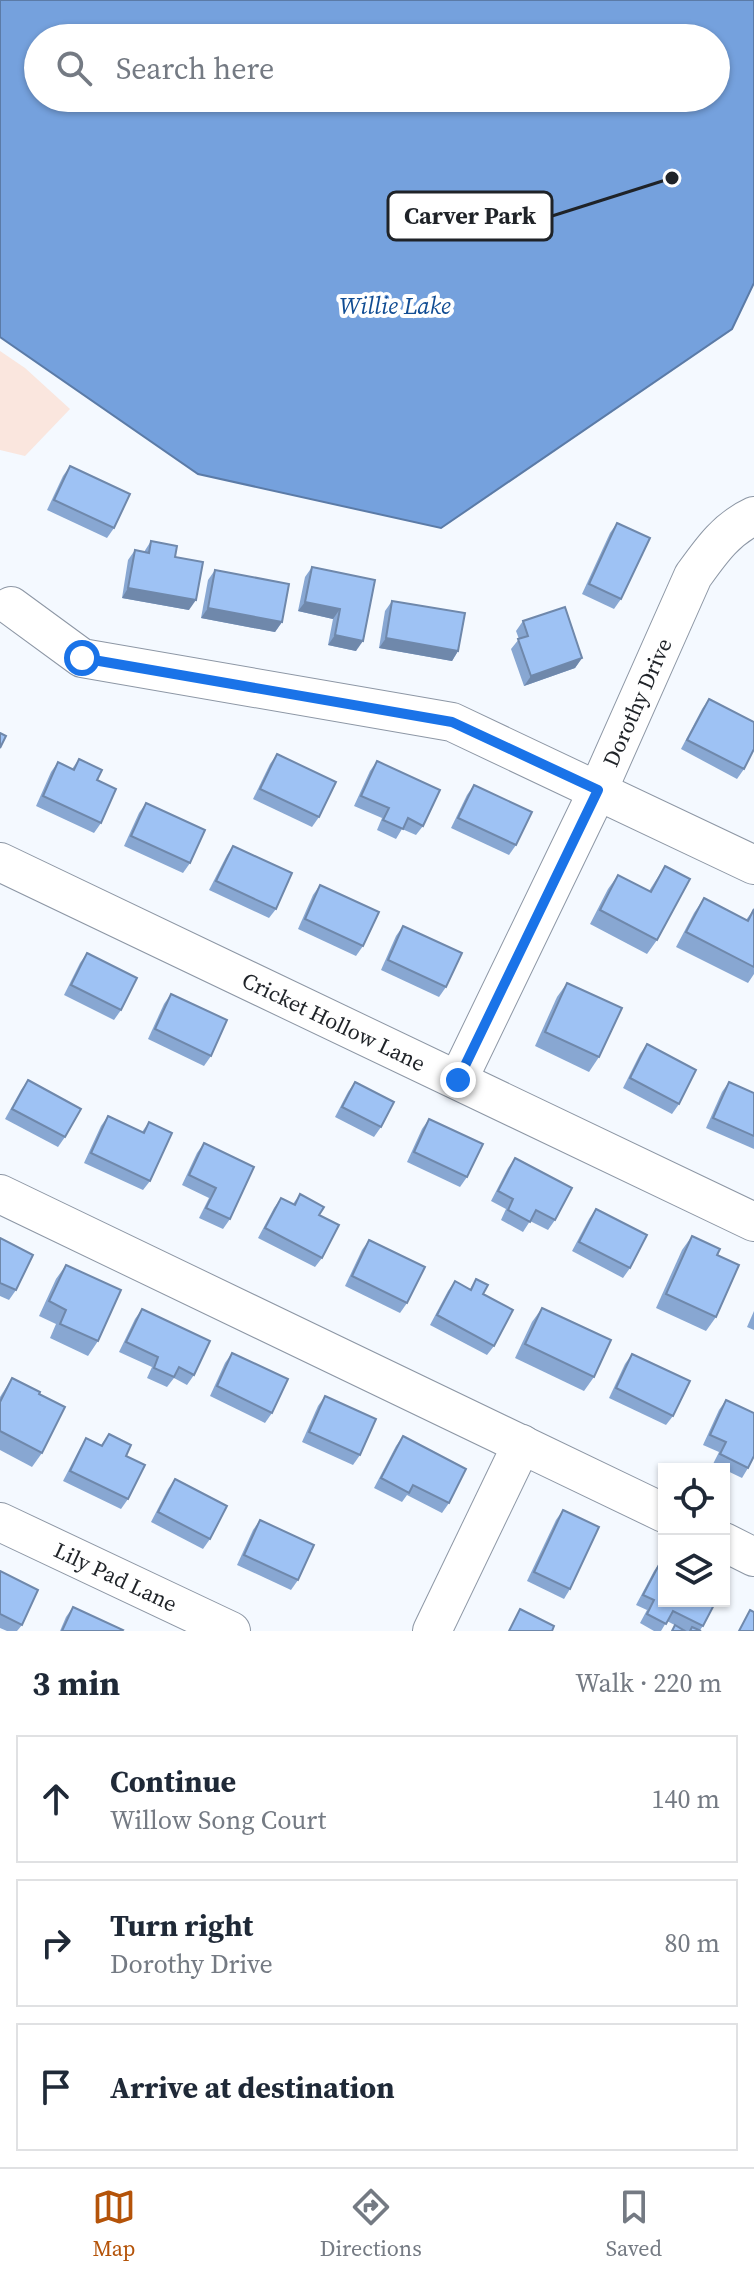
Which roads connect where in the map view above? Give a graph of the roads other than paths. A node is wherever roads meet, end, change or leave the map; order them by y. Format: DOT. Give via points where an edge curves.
graph roads {
  1 [pos="754,516"];
  2 [pos="11,606"];
  3 [pos="598,790"];
  4 [pos="0,862"];
  5 [pos="754,865"];
  6 [pos="458,1080"];
  7 [pos="0,1194"];
  8 [pos="754,1222"];
  9 [pos="522,1444"];
  10 [pos="658,1510"];
  11 [pos="0,1522"];
  12 [pos="730,1545"];
  13 [pos="754,1557"];
  14 [pos="231,1631"];
  15 [pos="432,1631"];
  1 -- 3 [label="street, Dorothy Drive" via="736,525 693,576"];
  2 -- 3 [label="street" via="82,658 452,722"];
  3 -- 5 [label="street"];
  3 -- 6 [label="street, Dorothy Drive"];
  4 -- 6 [label="street, Cricket Hollow Lane"];
  6 -- 8 [label="street, Cricket Hollow Lane"];
  7 -- 9 [label="street"];
  9 -- 10 [label="street"];
  9 -- 15 [label="street"];
  11 -- 14 [label="street, Lily Pad Lane"];
  12 -- 13 [label="street"];
}
